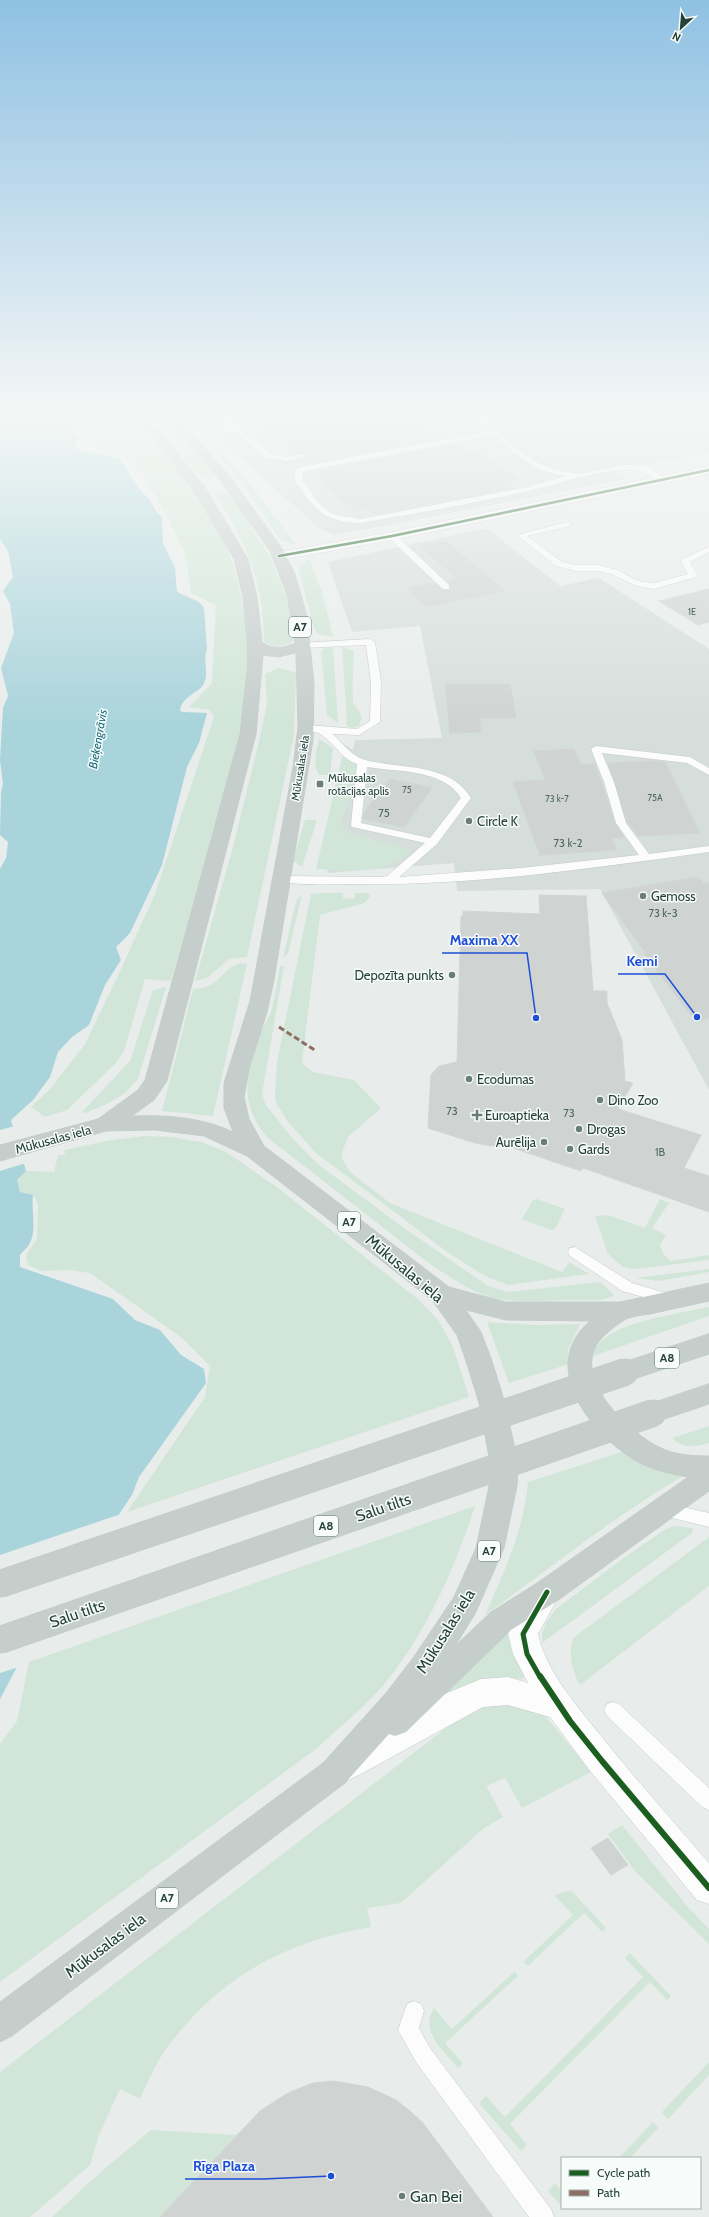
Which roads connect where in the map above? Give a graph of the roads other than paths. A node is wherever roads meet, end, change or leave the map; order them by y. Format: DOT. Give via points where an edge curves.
graph roads {
  1 [pos="223,518"];
  2 [pos="254,518"];
  3 [pos="477,518"];
  4 [pos="567,524"];
  5 [pos="392,536"];
  6 [pos="709,550"];
  7 [pos="279,556"];
  8 [pos="446,587"];
  9 [pos="255,644"];
  10 [pos="303,645"];
  11 [pos="313,729"];
  12 [pos="362,763"];
  13 [pos="709,772"];
  14 [pos="433,842"];
  15 [pos="709,849"];
  16 [pos="647,858"];
  17 [pos="283,879"];
  18 [pos="382,880"];
  19 [pos="106,1124"];
  20 [pos="255,1150"];
  21 [pos="0,1153"];
  22 [pos="575,1252"];
  23 [pos="709,1292"];
  24 [pos="441,1294"];
  25 [pos="670,1300"];
  26 [pos="620,1311"];
  27 [pos="709,1344"];
  28 [pos="709,1394"];
  29 [pos="709,1467"];
  30 [pos="709,1477"];
  31 [pos="661,1509"];
  32 [pos="709,1520"];
  33 [pos="0,1584"];
  34 [pos="547,1592"];
  35 [pos="0,1640"];
  36 [pos="559,1706"];
  37 [pos="613,1710"];
  38 [pos="334,1773"];
  39 [pos="709,1801"];
  40 [pos="709,1888"];
  41 [pos="414,2011"];
  42 [pos="0,2024"];
  43 [pos="544,2217"];
  1 -- 9 [label="highway, Mūkusalas iela" via="241,559 250,597"];
  2 -- 7 [label="highway, Mūkusalas iela / A7"];
  3 -- 5 [label="street"];
  4 -- 6 [label="lane" via="521,535 559,564 576,568 598,568 614,572 636,584 654,586 693,575 685,561"];
  5 -- 7 [label="street"];
  5 -- 8 [label="lane"];
  7 -- 10 [label="highway, Mūkusalas iela / A7" via="294,595"];
  9 -- 10 [label="highway" via="262,650 275,653 290,652"];
  9 -- 19 [label="highway, Mūkusalas iela" via="255,670 248,734 156,1081 146,1095"];
  10 -- 11 [label="highway, Mūkusalas iela / A7"];
  10 -- 11 [label="lane" via="370,642 378,685 375,722 359,732"];
  11 -- 12 [label="lane"];
  11 -- 17 [label="highway, Mūkusalas iela / A7"];
  12 -- 14 [label="lane" via="356,825"];
  12 -- 14 [label="lane" via="427,774 445,779 461,788 466,798"];
  13 -- 16 [label="lane" via="690,760 596,749 621,823"];
  14 -- 18 [label="lane" via="390,878"];
  15 -- 16 [label="lane"];
  16 -- 18 [label="lane" via="488,874"];
  17 -- 18 [label="lane"];
  17 -- 20 [label="highway, Mūkusalas iela / A7" via="256,1018 246,1041 233,1093 239,1121"];
  19 -- 20 [label="highway, Mūkusalas iela" via="184,1125 210,1130"];
  19 -- 21 [label="highway, Mūkusalas iela"];
  20 -- 24 [label="highway, Mūkusalas iela / A7"];
  22 -- 25 [label="lane" via="627,1287"];
  23 -- 25 [label="highway"];
  24 -- 26 [label="highway" via="506,1311"];
  24 -- 38 [label="highway, Mūkusalas iela / A7" via="471,1339 492,1402 500,1439 504,1462 503,1486 490,1548 465,1605 424,1667 397,1703"];
  25 -- 26 [label="highway"];
  26 -- 29 [label="highway" via="593,1332 581,1351 581,1380 591,1399 609,1422 642,1451 662,1460 689,1467"];
  27 -- 33 [label="highway, A8, bridge"];
  28 -- 35 [label="highway, Salu tilts / A8, bridge"];
  30 -- 31 [label="highway"];
  31 -- 32 [label="lane"];
  31 -- 34 [label="highway"];
  34 -- 36 [label="street" via="523,1634 524,1649"];
  34 -- 38 [label="highway" via="501,1621 409,1710"];
  36 -- 38 [label="street" via="508,1691 480,1693"];
  36 -- 40 [label="street"];
  37 -- 39 [label="lane"];
  38 -- 42 [label="highway, Mūkusalas iela / A7"];
  41 -- 43 [label="lane" via="408,2030 423,2055"];
}
